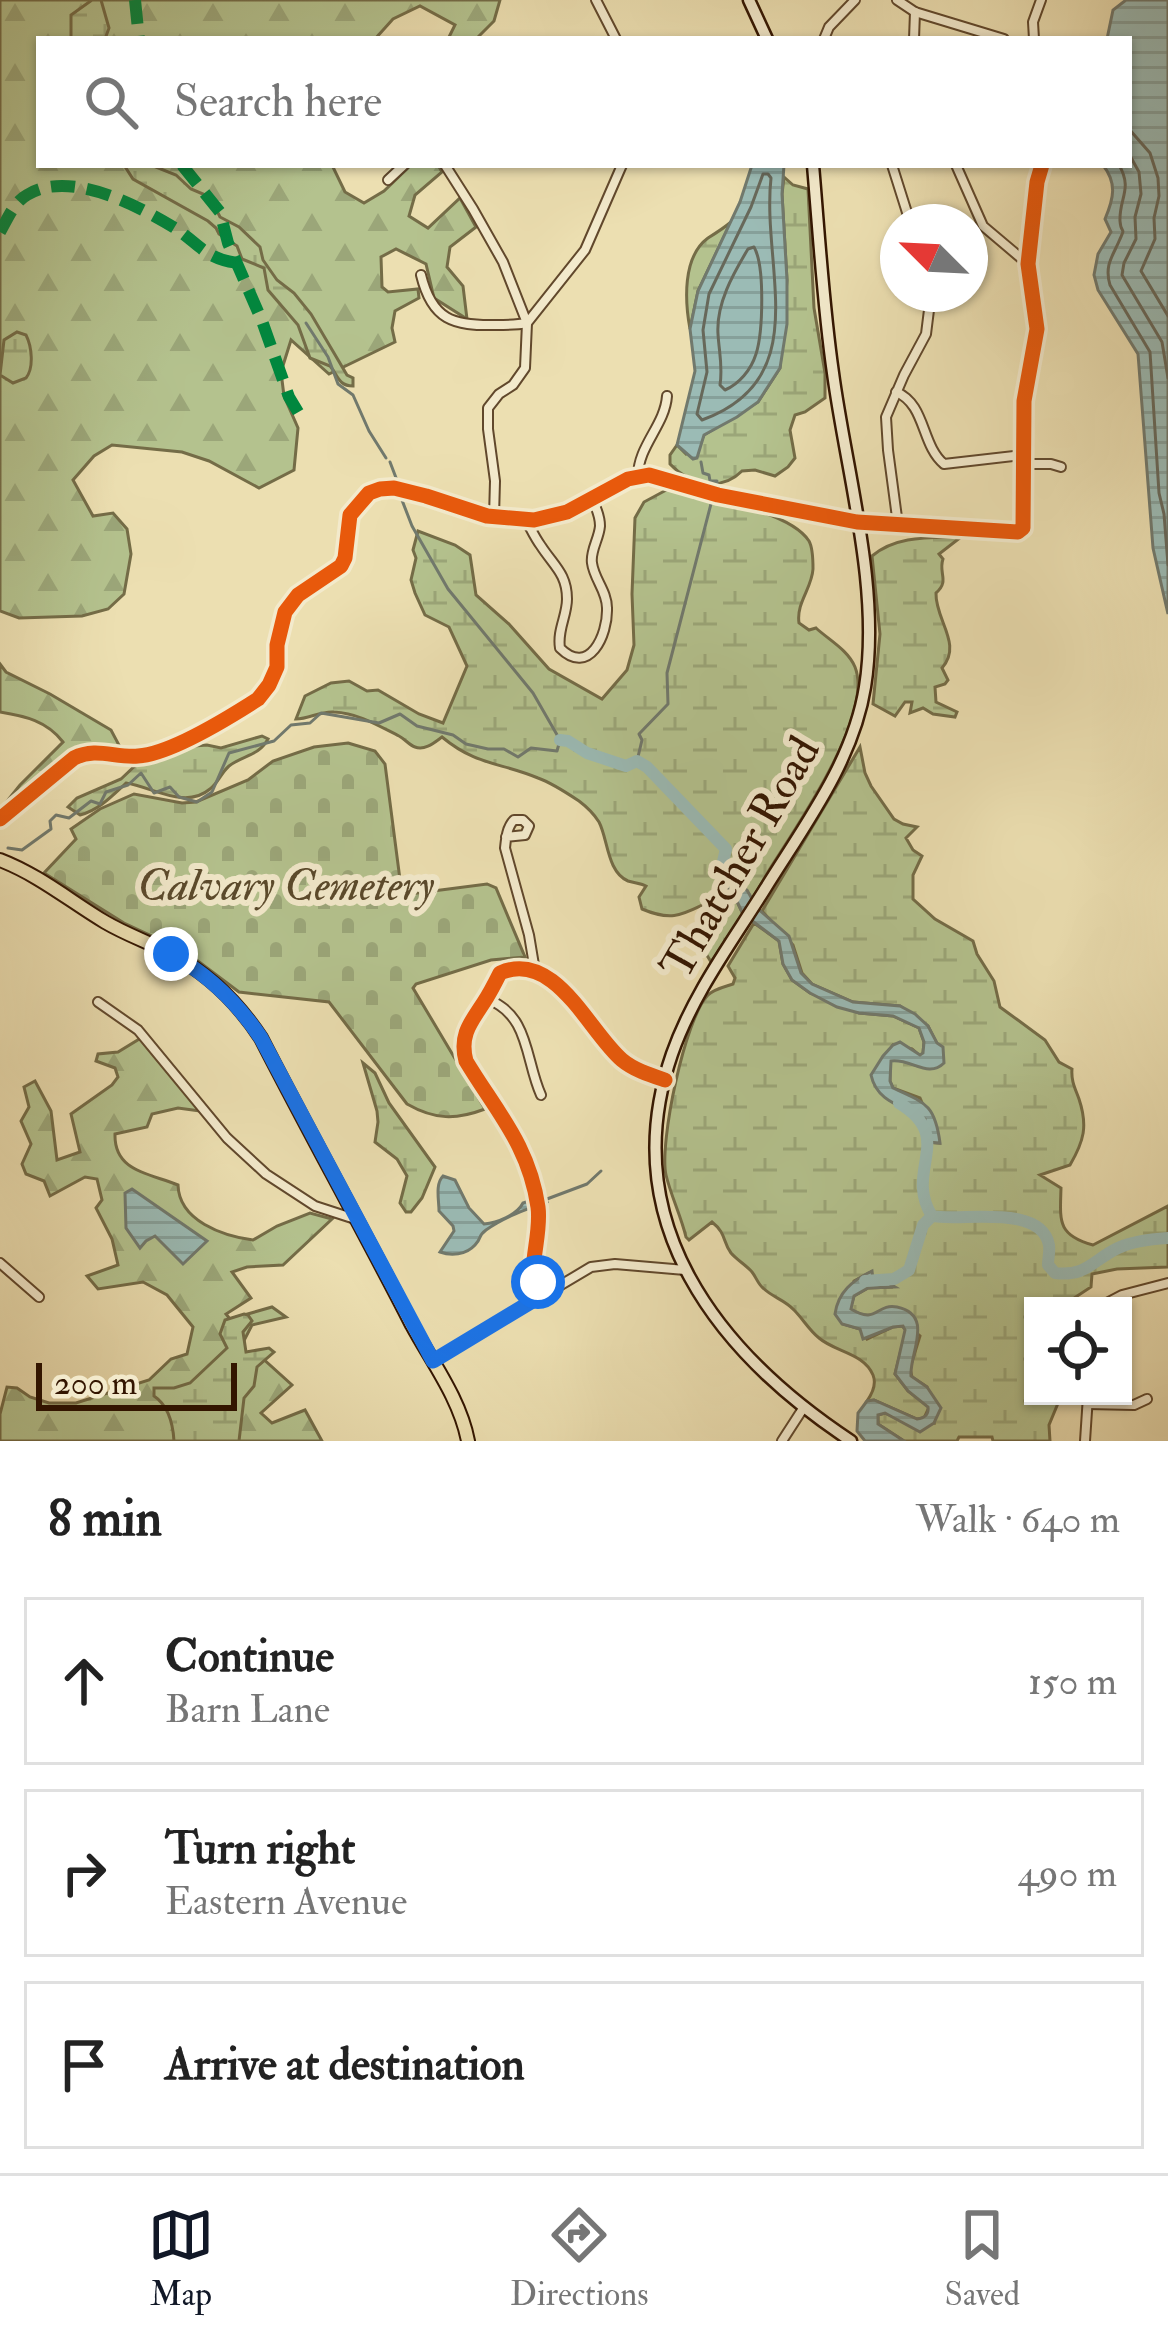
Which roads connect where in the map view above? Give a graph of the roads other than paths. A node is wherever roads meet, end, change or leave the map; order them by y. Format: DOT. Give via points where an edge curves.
graph roads {
  1 [pos="596,0"];
  2 [pos="748,0"];
  3 [pos="855,0"];
  4 [pos="897,0"];
  5 [pos="1041,0"];
  6 [pos="915,11"];
  7 [pos="614,36"];
  8 [pos="766,36"];
  9 [pos="826,36"];
  10 [pos="914,36"];
  11 [pos="994,36"];
  12 [pos="1034,36"];
  13 [pos="401,168"];
  14 [pos="447,168"];
  15 [pos="621,168"];
  16 [pos="813,168"];
  17 [pos="893,168"];
  18 [pos="957,168"];
  19 [pos="1041,168"];
  20 [pos="388,180"];
  21 [pos="904,204"];
  22 [pos="1028,264"];
  23 [pos="421,275"];
  24 [pos="929,312"];
  25 [pos="527,323"];
  26 [pos="896,392"];
  27 [pos="667,396"];
  28 [pos="1022,459"];
  29 [pos="1061,467"];
  30 [pos="638,476"];
  31 [pos="592,499"];
  32 [pos="494,517"];
  33 [pos="526,520"];
  34 [pos="856,522"];
  35 [pos="898,525"];
  36 [pos="0,819"];
  37 [pos="506,837"];
  38 [pos="0,860"];
  39 [pos="535,971"];
  40 [pos="487,999"];
  41 [pos="98,1002"];
  42 [pos="664,1080"];
  43 [pos="541,1095"];
  44 [pos="357,1219"];
  45 [pos="0,1263"];
  46 [pos="685,1270"];
  47 [pos="535,1278"];
  48 [pos="1168,1283"];
  49 [pos="549,1291"];
  50 [pos="38,1297"];
  51 [pos="1118,1297"];
  52 [pos="531,1301"];
  53 [pos="433,1361"];
  54 [pos="1147,1399"];
  55 [pos="1088,1405"];
  56 [pos="1132,1405"];
  57 [pos="804,1406"];
  58 [pos="468,1441"];
  59 [pos="782,1441"];
  60 [pos="851,1441"];
  61 [pos="1084,1441"];
  1 -- 7 [label="street"];
  2 -- 8 [label="main road"];
  3 -- 9 [label="street"];
  4 -- 6 [label="street"];
  5 -- 12 [label="street"];
  6 -- 10 [label="street"];
  6 -- 11 [label="street"];
  13 -- 20 [label="street"];
  14 -- 25 [label="street" via="503,262"];
  15 -- 25 [label="street" via="585,250"];
  16 -- 34 [label="main road, Thatcher Road"];
  17 -- 21 [label="street"];
  18 -- 22 [label="street" via="982,226"];
  19 -- 22 [label="street"];
  22 -- 28 [label="street" via="1037,329"];
  23 -- 25 [label="street" via="442,316 470,327"];
  24 -- 26 [label="street"];
  25 -- 32 [label="street" via="525,368 487,415"];
  26 -- 28 [label="street" via="920,417 944,464"];
  26 -- 35 [label="street" via="886,431"];
  27 -- 30 [label="street"];
  28 -- 29 [label="street"];
  28 -- 35 [label="street" via="1018,532"];
  30 -- 31 [label="street"];
  30 -- 34 [label="street"];
  31 -- 33 [label="street"];
  31 -- 33 [label="street" via="600,524 592,568 608,603 602,638 579,659 560,648 566,581"];
  32 -- 33 [label="street"];
  32 -- 36 [label="street" via="394,488 369,493 350,515 341,566 286,611 274,677 258,699 161,751 74,758"];
  34 -- 35 [label="street"];
  34 -- 42 [label="main road, Thatcher Road" via="869,619 854,730 686,1019"];
  37 -- 39 [label="street"];
  38 -- 44 [label="main road" via="188,963 227,994 261,1038"];
  39 -- 40 [label="street" via="500,973"];
  39 -- 42 [label="street" via="624,1061"];
  40 -- 43 [label="street" via="524,1034"];
  40 -- 47 [label="street" via="463,1039 464,1053 514,1134 537,1203"];
  41 -- 44 [label="street" via="138,1030 266,1174 315,1206"];
  42 -- 46 [label="main road, Thatcher Road" via="659,1180"];
  44 -- 53 [label="main road"];
  45 -- 50 [label="street"];
  46 -- 49 [label="street" via="605,1264"];
  46 -- 57 [label="main road, Thatcher Road" via="734,1343"];
  47 -- 49 [label="street"];
  47 -- 52 [label="street"];
  48 -- 51 [label="street"];
  49 -- 52 [label="street"];
  52 -- 53 [label="street"];
  53 -- 58 [label="main road"];
  54 -- 56 [label="street"];
  55 -- 61 [label="street"];
  57 -- 59 [label="street"];
  57 -- 60 [label="main road, Thatcher Road"];
}
